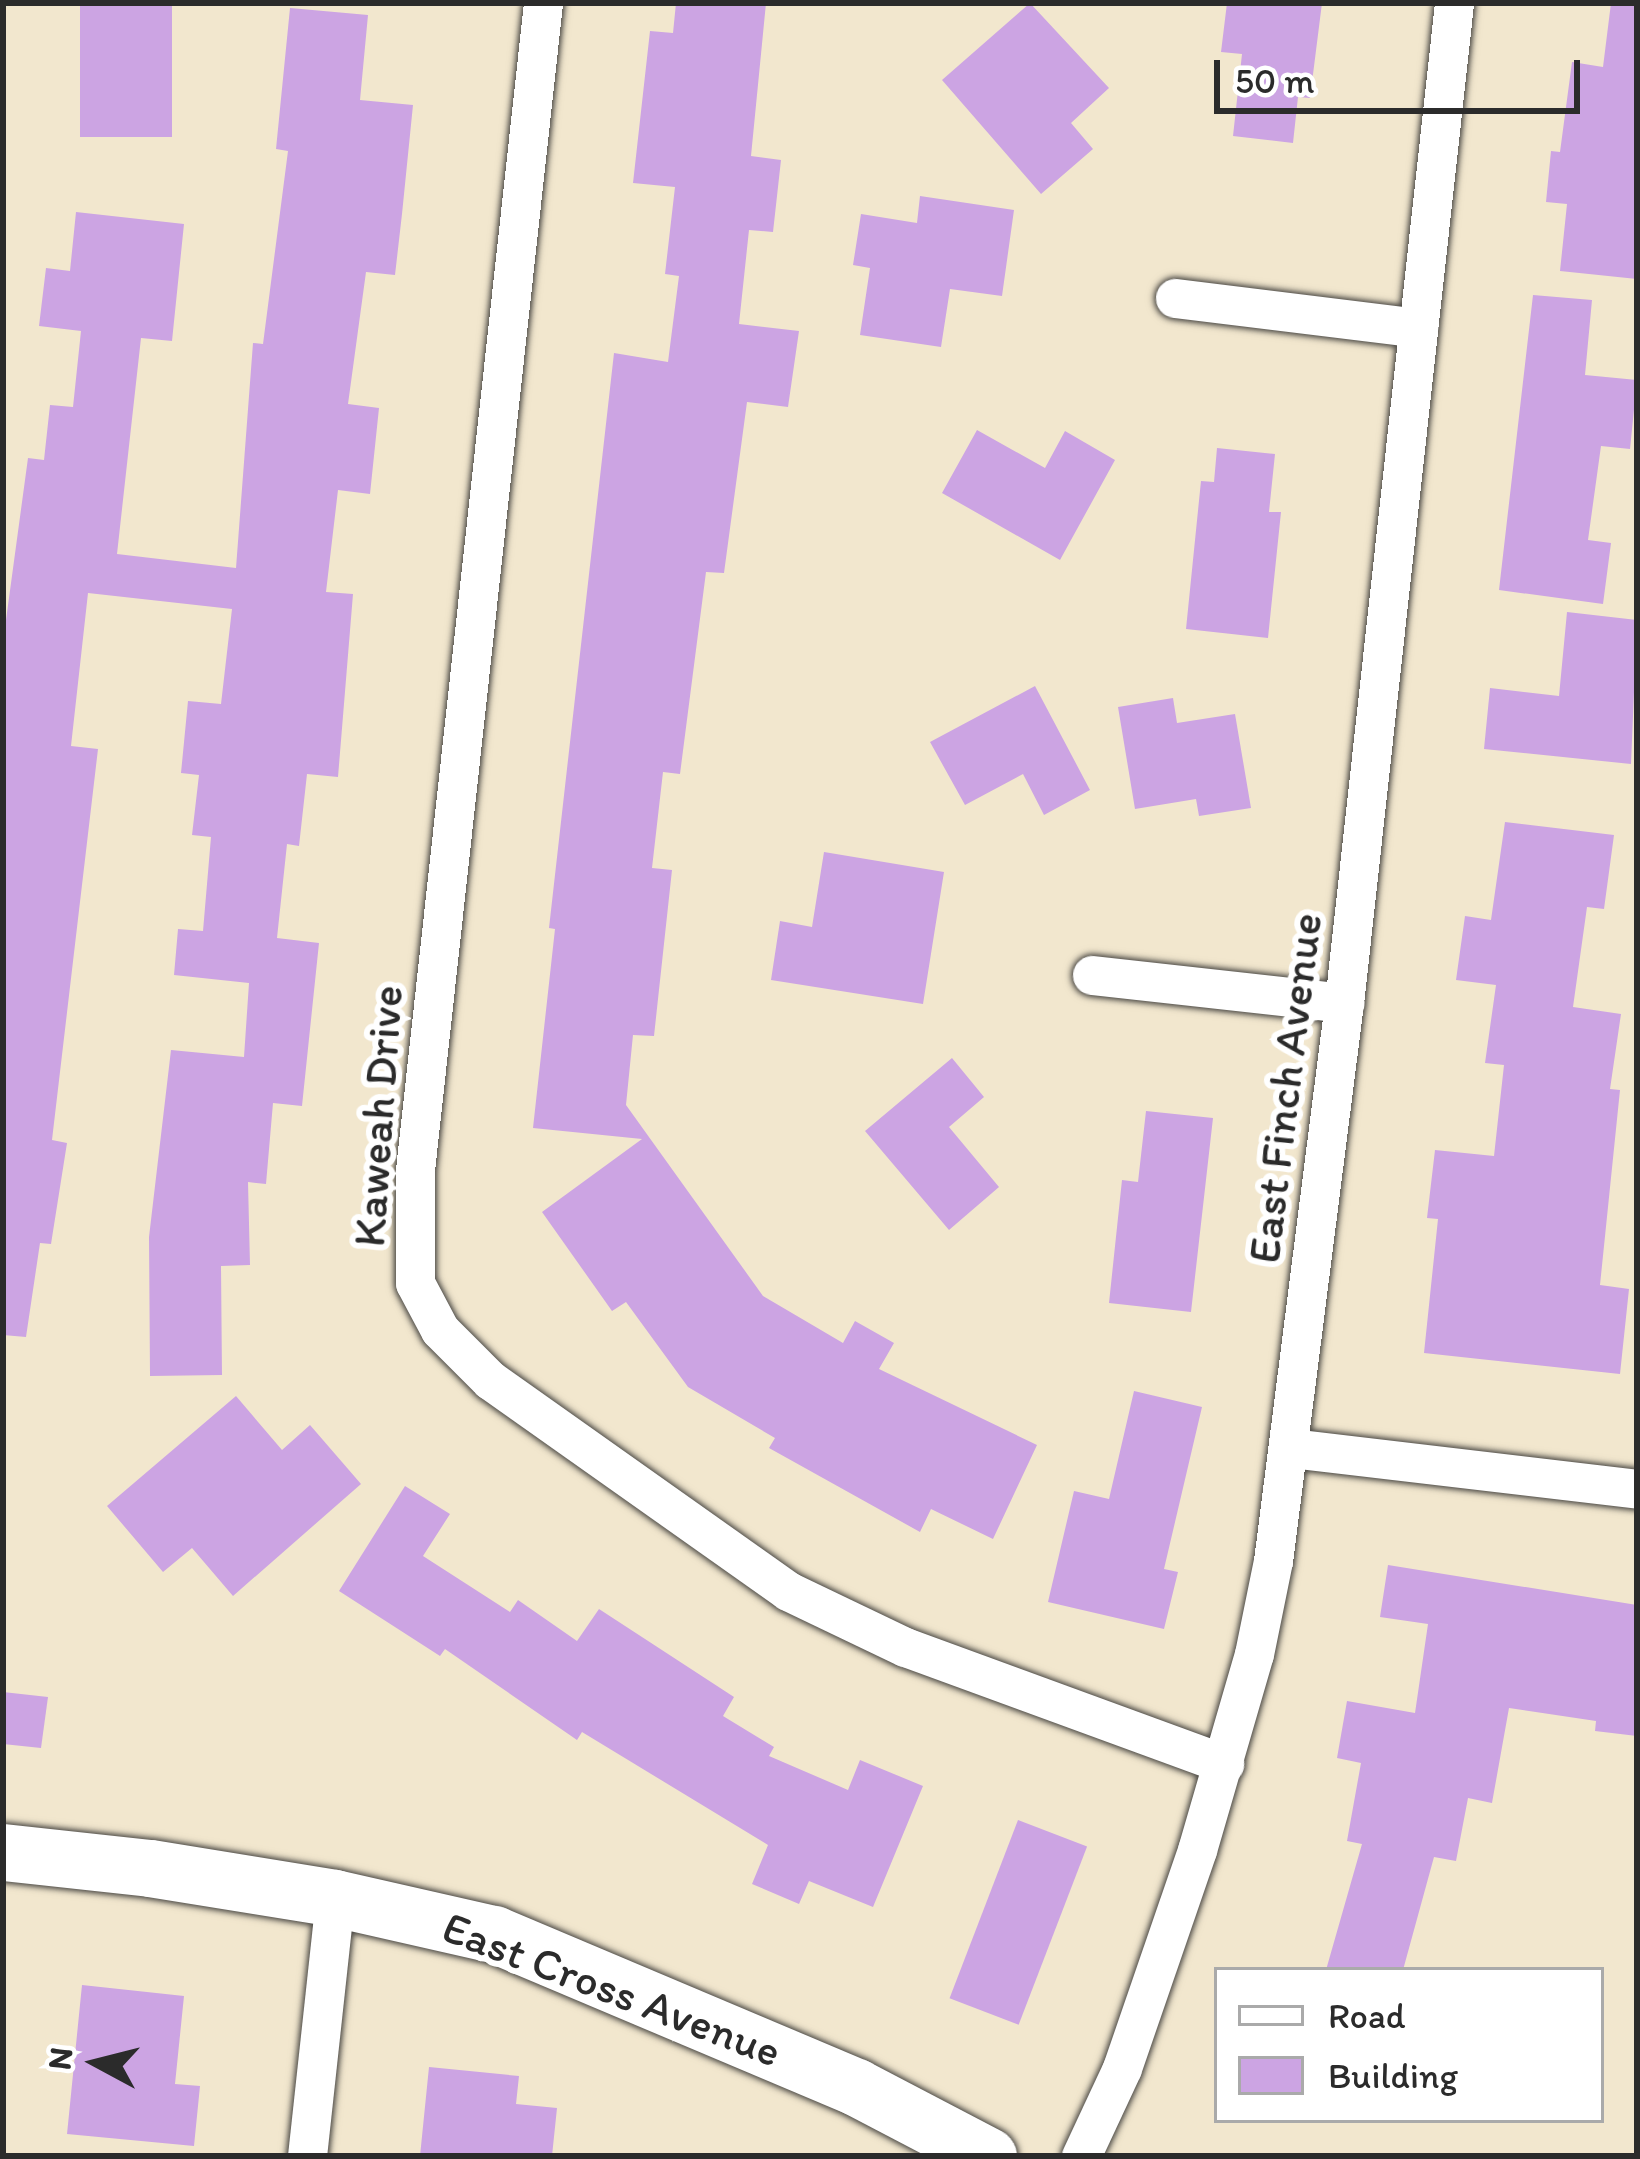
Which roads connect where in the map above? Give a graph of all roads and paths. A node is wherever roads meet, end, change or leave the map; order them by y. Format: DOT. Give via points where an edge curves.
graph roads {
  1 [pos="543,3"];
  2 [pos="1454,3"];
  3 [pos="1174,298"];
  4 [pos="1418,328"];
  5 [pos="1091,975"];
  6 [pos="1344,1003"];
  7 [pos="1290,1448"];
  8 [pos="1637,1489"];
  9 [pos="1224,1764"];
  10 [pos="3,1852"];
  11 [pos="335,1898"];
  12 [pos="307,2156"];
  13 [pos="988,2156"];
  14 [pos="1081,2156"];
  1 -- 9 [label="street, Kaweah Drive" via="415,1170 415,1282 440,1330 490,1380 788,1591 981,1677"];
  2 -- 4 [label="street, East Finch Avenue"];
  3 -- 4 [label="street"];
  4 -- 6 [label="street, East Finch Avenue"];
  5 -- 6 [label="street"];
  6 -- 7 [label="street, East Finch Avenue"];
  7 -- 8 [label="street"];
  7 -- 9 [label="street, East Finch Avenue" via="1254,1654"];
  9 -- 14 [label="street, East Finch Avenue" via="1122,2068"];
  10 -- 11 [label="street, East Cross Avenue"];
  11 -- 12 [label="street"];
  11 -- 13 [label="street, East Cross Avenue" via="494,1934 856,2087"];
}
